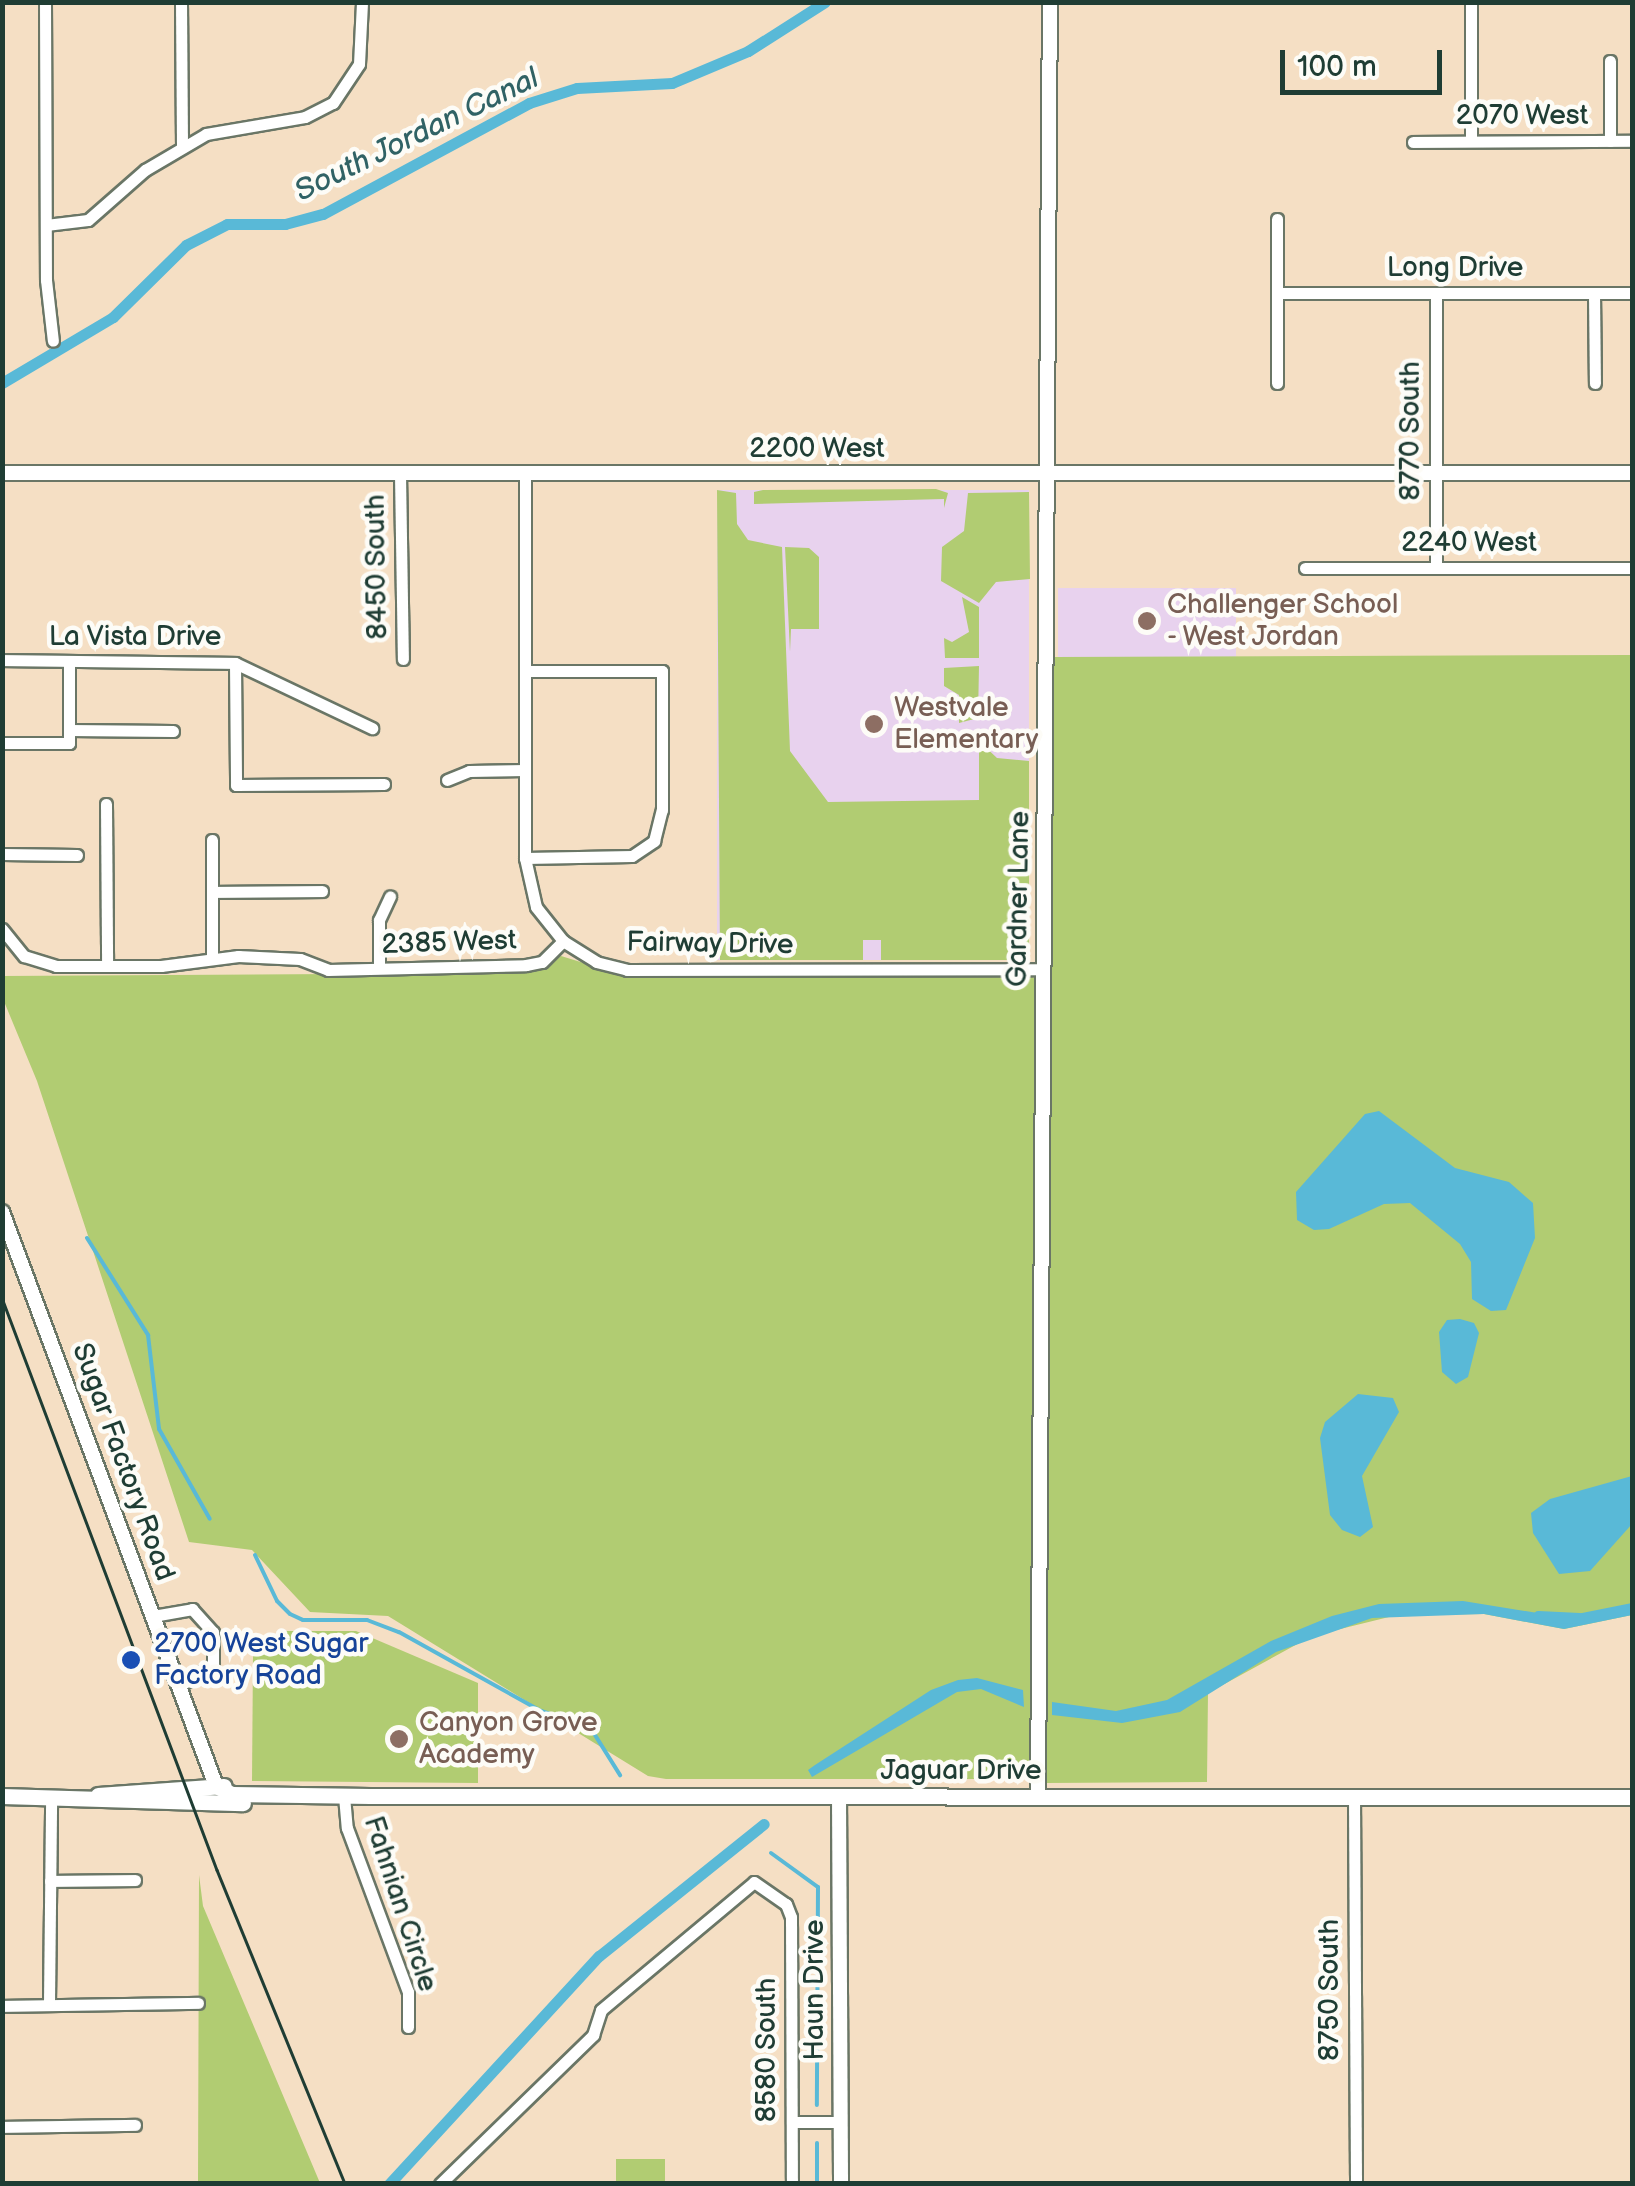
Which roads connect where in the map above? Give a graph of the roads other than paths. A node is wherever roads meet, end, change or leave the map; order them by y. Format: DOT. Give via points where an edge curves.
graph roads {
  1 [pos="46,2"];
  2 [pos="181,2"];
  3 [pos="362,2"];
  4 [pos="1050,2"];
  5 [pos="1471,2"];
  6 [pos="1610,61"];
  7 [pos="1610,141"];
  8 [pos="1632,141"];
  9 [pos="1412,142"];
  10 [pos="1471,142"];
  11 [pos="182,145"];
  12 [pos="1277,219"];
  13 [pos="46,225"];
  14 [pos="1594,293"];
  15 [pos="1632,293"];
  16 [pos="1277,294"];
  17 [pos="1436,294"];
  18 [pos="54,341"];
  19 [pos="1277,383"];
  20 [pos="1595,383"];
  21 [pos="1436,473"];
  22 [pos="1632,473"];
  23 [pos="2,474"];
  24 [pos="400,474"];
  25 [pos="524,474"];
  26 [pos="1047,474"];
  27 [pos="1305,568"];
  28 [pos="1436,568"];
  29 [pos="1632,568"];
  30 [pos="403,659"];
  31 [pos="2,660"];
  32 [pos="235,662"];
  33 [pos="69,664"];
  34 [pos="525,672"];
  35 [pos="372,728"];
  36 [pos="174,731"];
  37 [pos="69,736"];
  38 [pos="2,743"];
  39 [pos="525,770"];
  40 [pos="447,780"];
  41 [pos="384,784"];
  42 [pos="106,804"];
  43 [pos="212,840"];
  44 [pos="2,854"];
  45 [pos="77,854"];
  46 [pos="525,858"];
  47 [pos="322,891"];
  48 [pos="212,892"];
  49 [pos="390,896"];
  50 [pos="2,929"];
  51 [pos="563,942"];
  52 [pos="212,959"];
  53 [pos="379,964"];
  54 [pos="107,966"];
  55 [pos="1043,970"];
  56 [pos="2,1212"];
  57 [pos="154,1616"];
  58 [pos="180,1686"];
  59 [pos="216,1786"];
  60 [pos="290,1794"];
  61 [pos="2,1796"];
  62 [pos="51,1796"];
  63 [pos="344,1796"];
  64 [pos="839,1796"];
  65 [pos="91,1797"];
  66 [pos="1038,1797"];
  67 [pos="1354,1797"];
  68 [pos="1632,1797"];
  69 [pos="50,1880"];
  70 [pos="135,1880"];
  71 [pos="48,2002"];
  72 [pos="198,2003"];
  73 [pos="2,2006"];
  74 [pos="408,2027"];
  75 [pos="792,2122"];
  76 [pos="840,2122"];
  77 [pos="134,2125"];
  78 [pos="2,2127"];
  79 [pos="440,2184"];
  80 [pos="792,2184"];
  81 [pos="840,2184"];
  82 [pos="1356,2184"];
  1 -- 13 [label="street"];
  2 -- 11 [label="street"];
  3 -- 11 [label="street" via="359,64 333,103 305,117 220,130"];
  4 -- 26 [label="street, Gardner Lane"];
  5 -- 10 [label="street"];
  6 -- 7 [label="street"];
  7 -- 8 [label="street, 2070 West"];
  7 -- 10 [label="street, 2070 West"];
  9 -- 10 [label="street, 2070 West"];
  11 -- 13 [label="street" via="88,220"];
  12 -- 16 [label="street"];
  13 -- 18 [label="street"];
  14 -- 15 [label="street, Long Drive"];
  14 -- 17 [label="street, Long Drive"];
  14 -- 20 [label="street"];
  16 -- 17 [label="street, Long Drive"];
  16 -- 19 [label="street"];
  17 -- 21 [label="street, 8770 South"];
  21 -- 22 [label="street, 2200 West"];
  21 -- 26 [label="street, 2200 West"];
  21 -- 28 [label="street, 8770 South"];
  23 -- 24 [label="street, 2200 West"];
  24 -- 25 [label="street, 2200 West"];
  24 -- 30 [label="street, 8450 South"];
  25 -- 26 [label="street, 2200 West"];
  25 -- 34 [label="street, Fairway Drive"];
  26 -- 55 [label="street, Gardner Lane"];
  27 -- 28 [label="street, 2240 West"];
  28 -- 29 [label="street, 2240 West"];
  31 -- 33 [label="street, La Vista Drive"];
  32 -- 33 [label="street, La Vista Drive"];
  32 -- 35 [label="street, La Vista Drive"];
  32 -- 41 [label="street" via="236,784"];
  33 -- 37 [label="street"];
  34 -- 39 [label="street, Fairway Drive"];
  34 -- 46 [label="street" via="662,671 662,810 654,841 632,856"];
  36 -- 37 [label="street"];
  37 -- 38 [label="street"];
  39 -- 40 [label="street" via="469,771"];
  39 -- 46 [label="street, Fairway Drive"];
  42 -- 54 [label="street"];
  43 -- 48 [label="street"];
  44 -- 45 [label="street"];
  46 -- 51 [label="street, Fairway Drive" via="536,907"];
  47 -- 48 [label="street"];
  48 -- 52 [label="street"];
  49 -- 53 [label="street" via="379,920"];
  50 -- 54 [label="street" via="32,961"];
  51 -- 53 [label="street, 2385 West" via="542,962 526,966"];
  51 -- 55 [label="street, Fairway Drive" via="596,962 627,970"];
  52 -- 53 [label="street, 2385 West" via="266,956 328,970"];
  52 -- 54 [label="street"];
  55 -- 66 [label="street, Gardner Lane"];
  56 -- 57 [label="street, Sugar Factory Road"];
  57 -- 58 [label="street, Sugar Factory Road"];
  57 -- 58 [label="street" via="192,1609 213,1632 213,1665"];
  58 -- 59 [label="street, Sugar Factory Road"];
  59 -- 60 [label="main road, Jaguar Drive" via="232,1794"];
  59 -- 65 [label="main road, Jaguar Drive" via="120,1788"];
  60 -- 63 [label="main road, Jaguar Drive"];
  60 -- 65 [label="main road, Jaguar Drive" via="274,1803"];
  61 -- 62 [label="main road, Jaguar Drive"];
  62 -- 65 [label="main road, Jaguar Drive"];
  62 -- 69 [label="street"];
  63 -- 64 [label="main road, Jaguar Drive"];
  63 -- 74 [label="street, Fahnian Circle" via="347,1828 408,1992"];
  64 -- 66 [label="main road, Jaguar Drive"];
  64 -- 76 [label="street, Haun Drive"];
  66 -- 67 [label="main road, Jaguar Drive"];
  67 -- 68 [label="main road, Jaguar Drive"];
  67 -- 82 [label="street, 8750 South"];
  69 -- 70 [label="street"];
  69 -- 71 [label="street"];
  71 -- 72 [label="street"];
  71 -- 73 [label="street"];
  75 -- 76 [label="street"];
  75 -- 79 [label="street, 8580 South" via="791,1917 761,1883 744,1890 601,2010 592,2035"];
  75 -- 80 [label="street, 8580 South"];
  76 -- 81 [label="street, Haun Drive"];
  77 -- 78 [label="street"];
}
